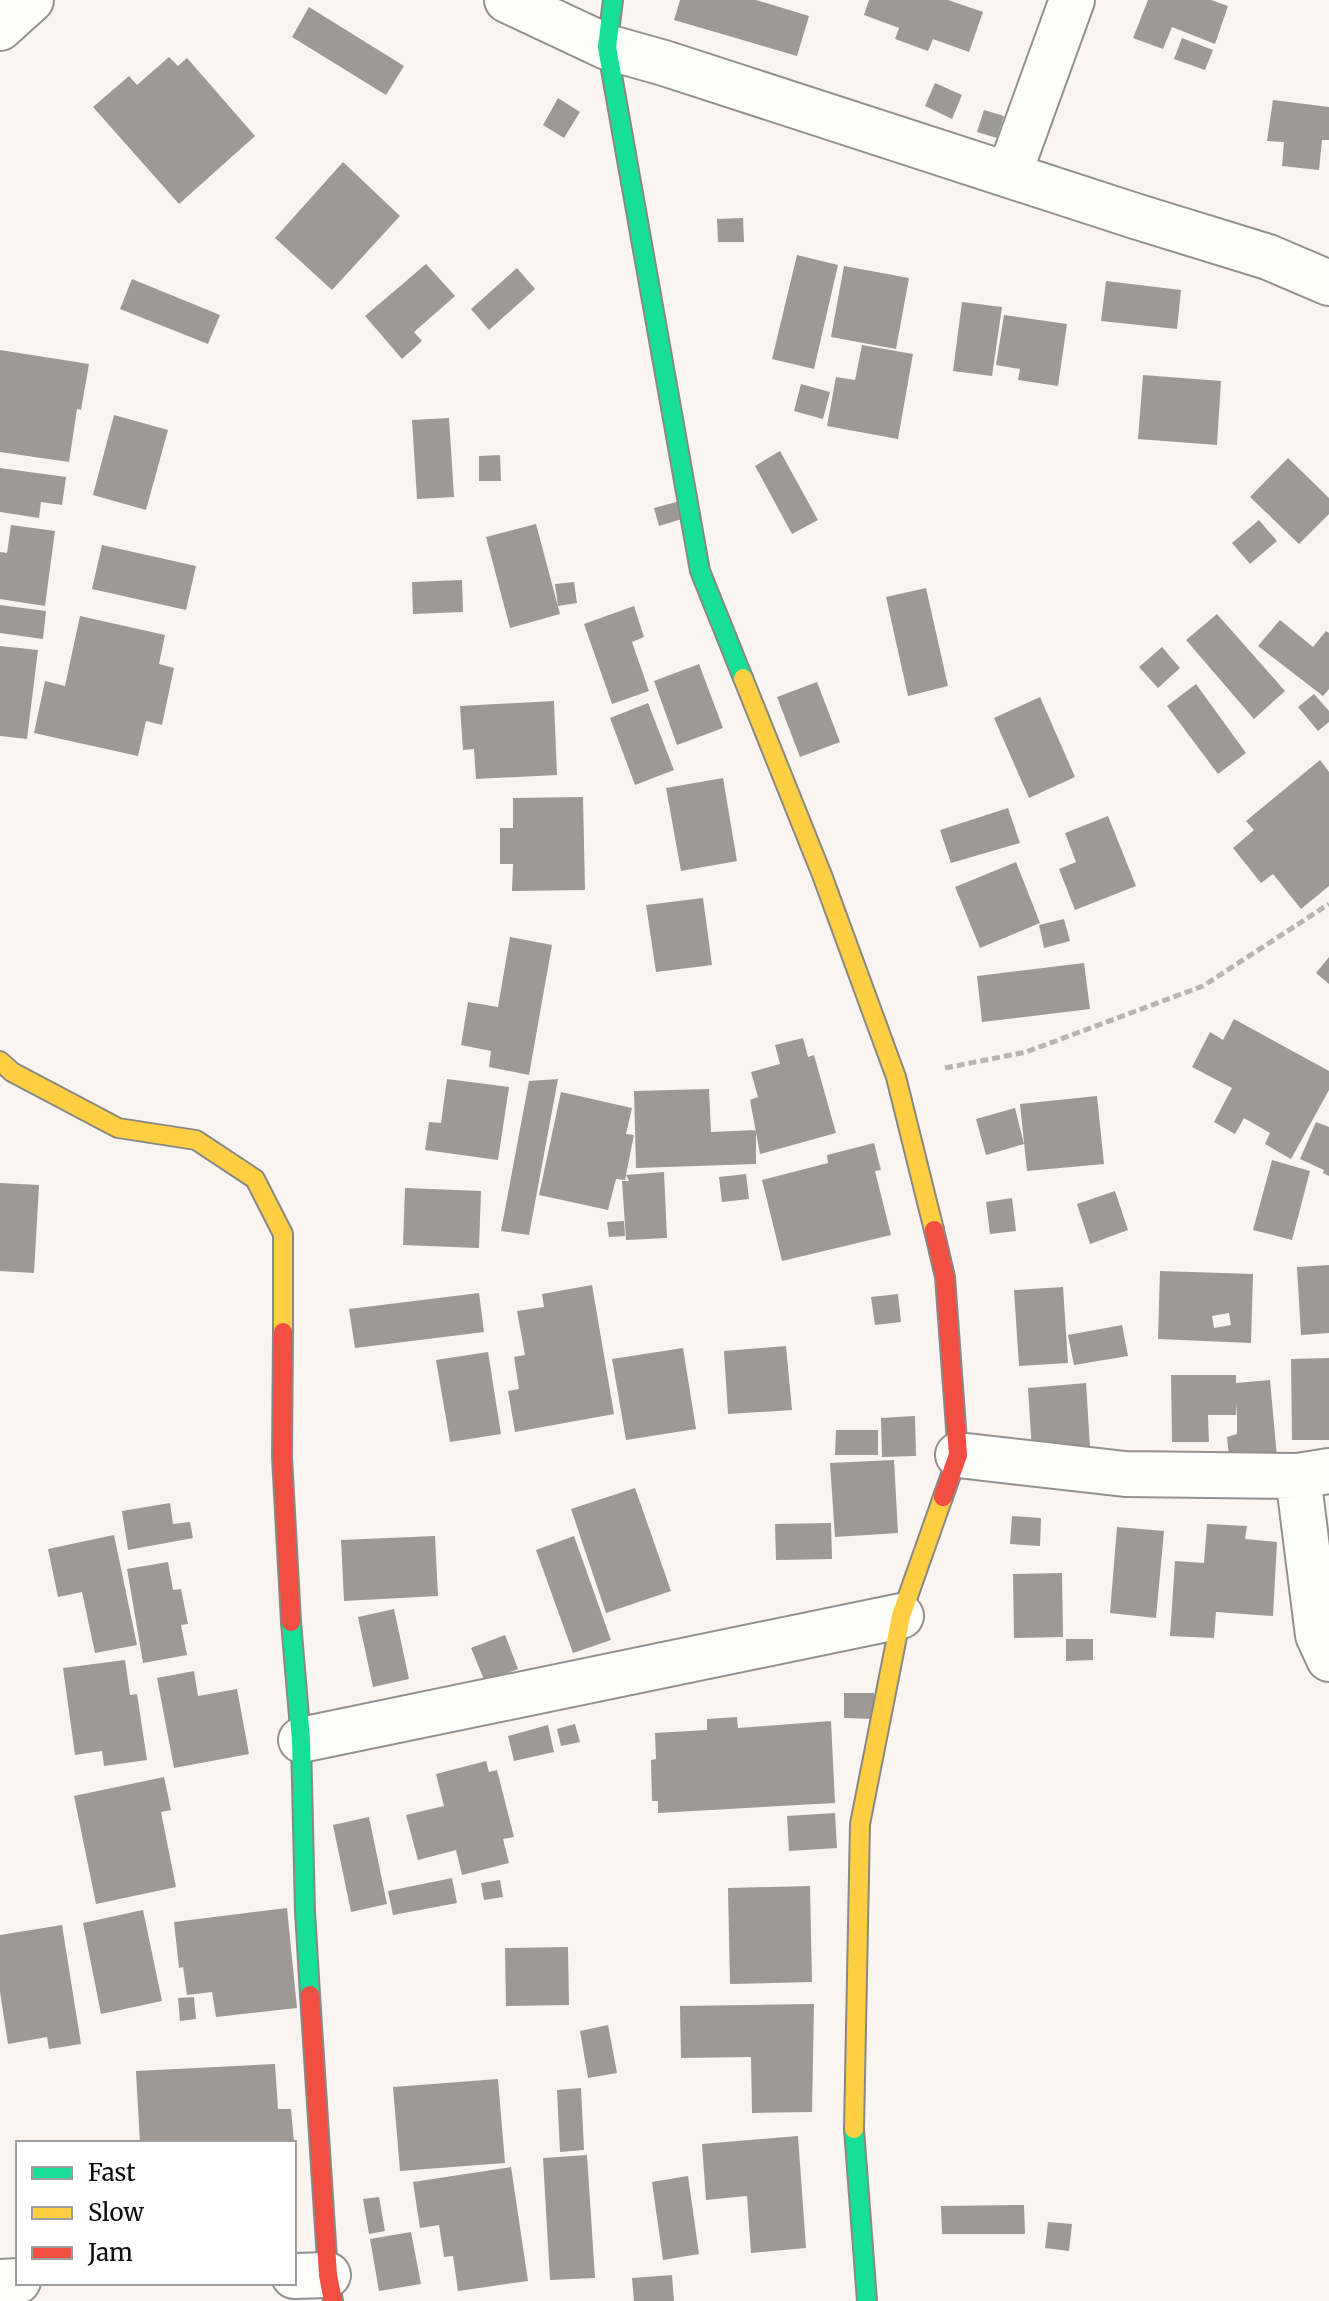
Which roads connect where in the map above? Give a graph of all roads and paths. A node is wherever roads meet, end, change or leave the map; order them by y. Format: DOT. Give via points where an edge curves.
graph roads {
  1 [pos="31,0"];
  2 [pos="507,0"];
  3 [pos="613,0"];
  4 [pos="1072,0"];
  5 [pos="0,28"];
  6 [pos="607,47"];
  7 [pos="1009,174"];
  8 [pos="1329,283"];
  9 [pos="1329,904"];
  10 [pos="0,1061"];
  11 [pos="896,1077"];
  12 [pos="958,1455"];
  13 [pos="1313,1473"];
  14 [pos="901,1616"];
  15 [pos="1329,1659"];
  16 [pos="301,1740"];
  17 [pos="318,2284"];
  18 [pos="867,2301"];
  1 -- 5 [label="street"];
  2 -- 6 [label="street"];
  3 -- 6 [label="street"];
  4 -- 7 [label="street"];
  6 -- 7 [label="street"];
  6 -- 11 [label="street" via="700,571"];
  7 -- 8 [label="street" via="1268,257"];
  9 -- 11 [label="path" via="1203,986 1026,1052"];
  10 -- 16 [label="street" via="118,1128 196,1140 255,1179 283,1234 282,1457"];
  11 -- 12 [label="street" via="945,1277"];
  12 -- 13 [label="street" via="1125,1474"];
  12 -- 14 [label="street"];
  13 -- 15 [label="street" via="1318,1635"];
  14 -- 16 [label="street"];
  14 -- 18 [label="street" via="860,1824 854,2143"];
  16 -- 17 [label="street"];
}
